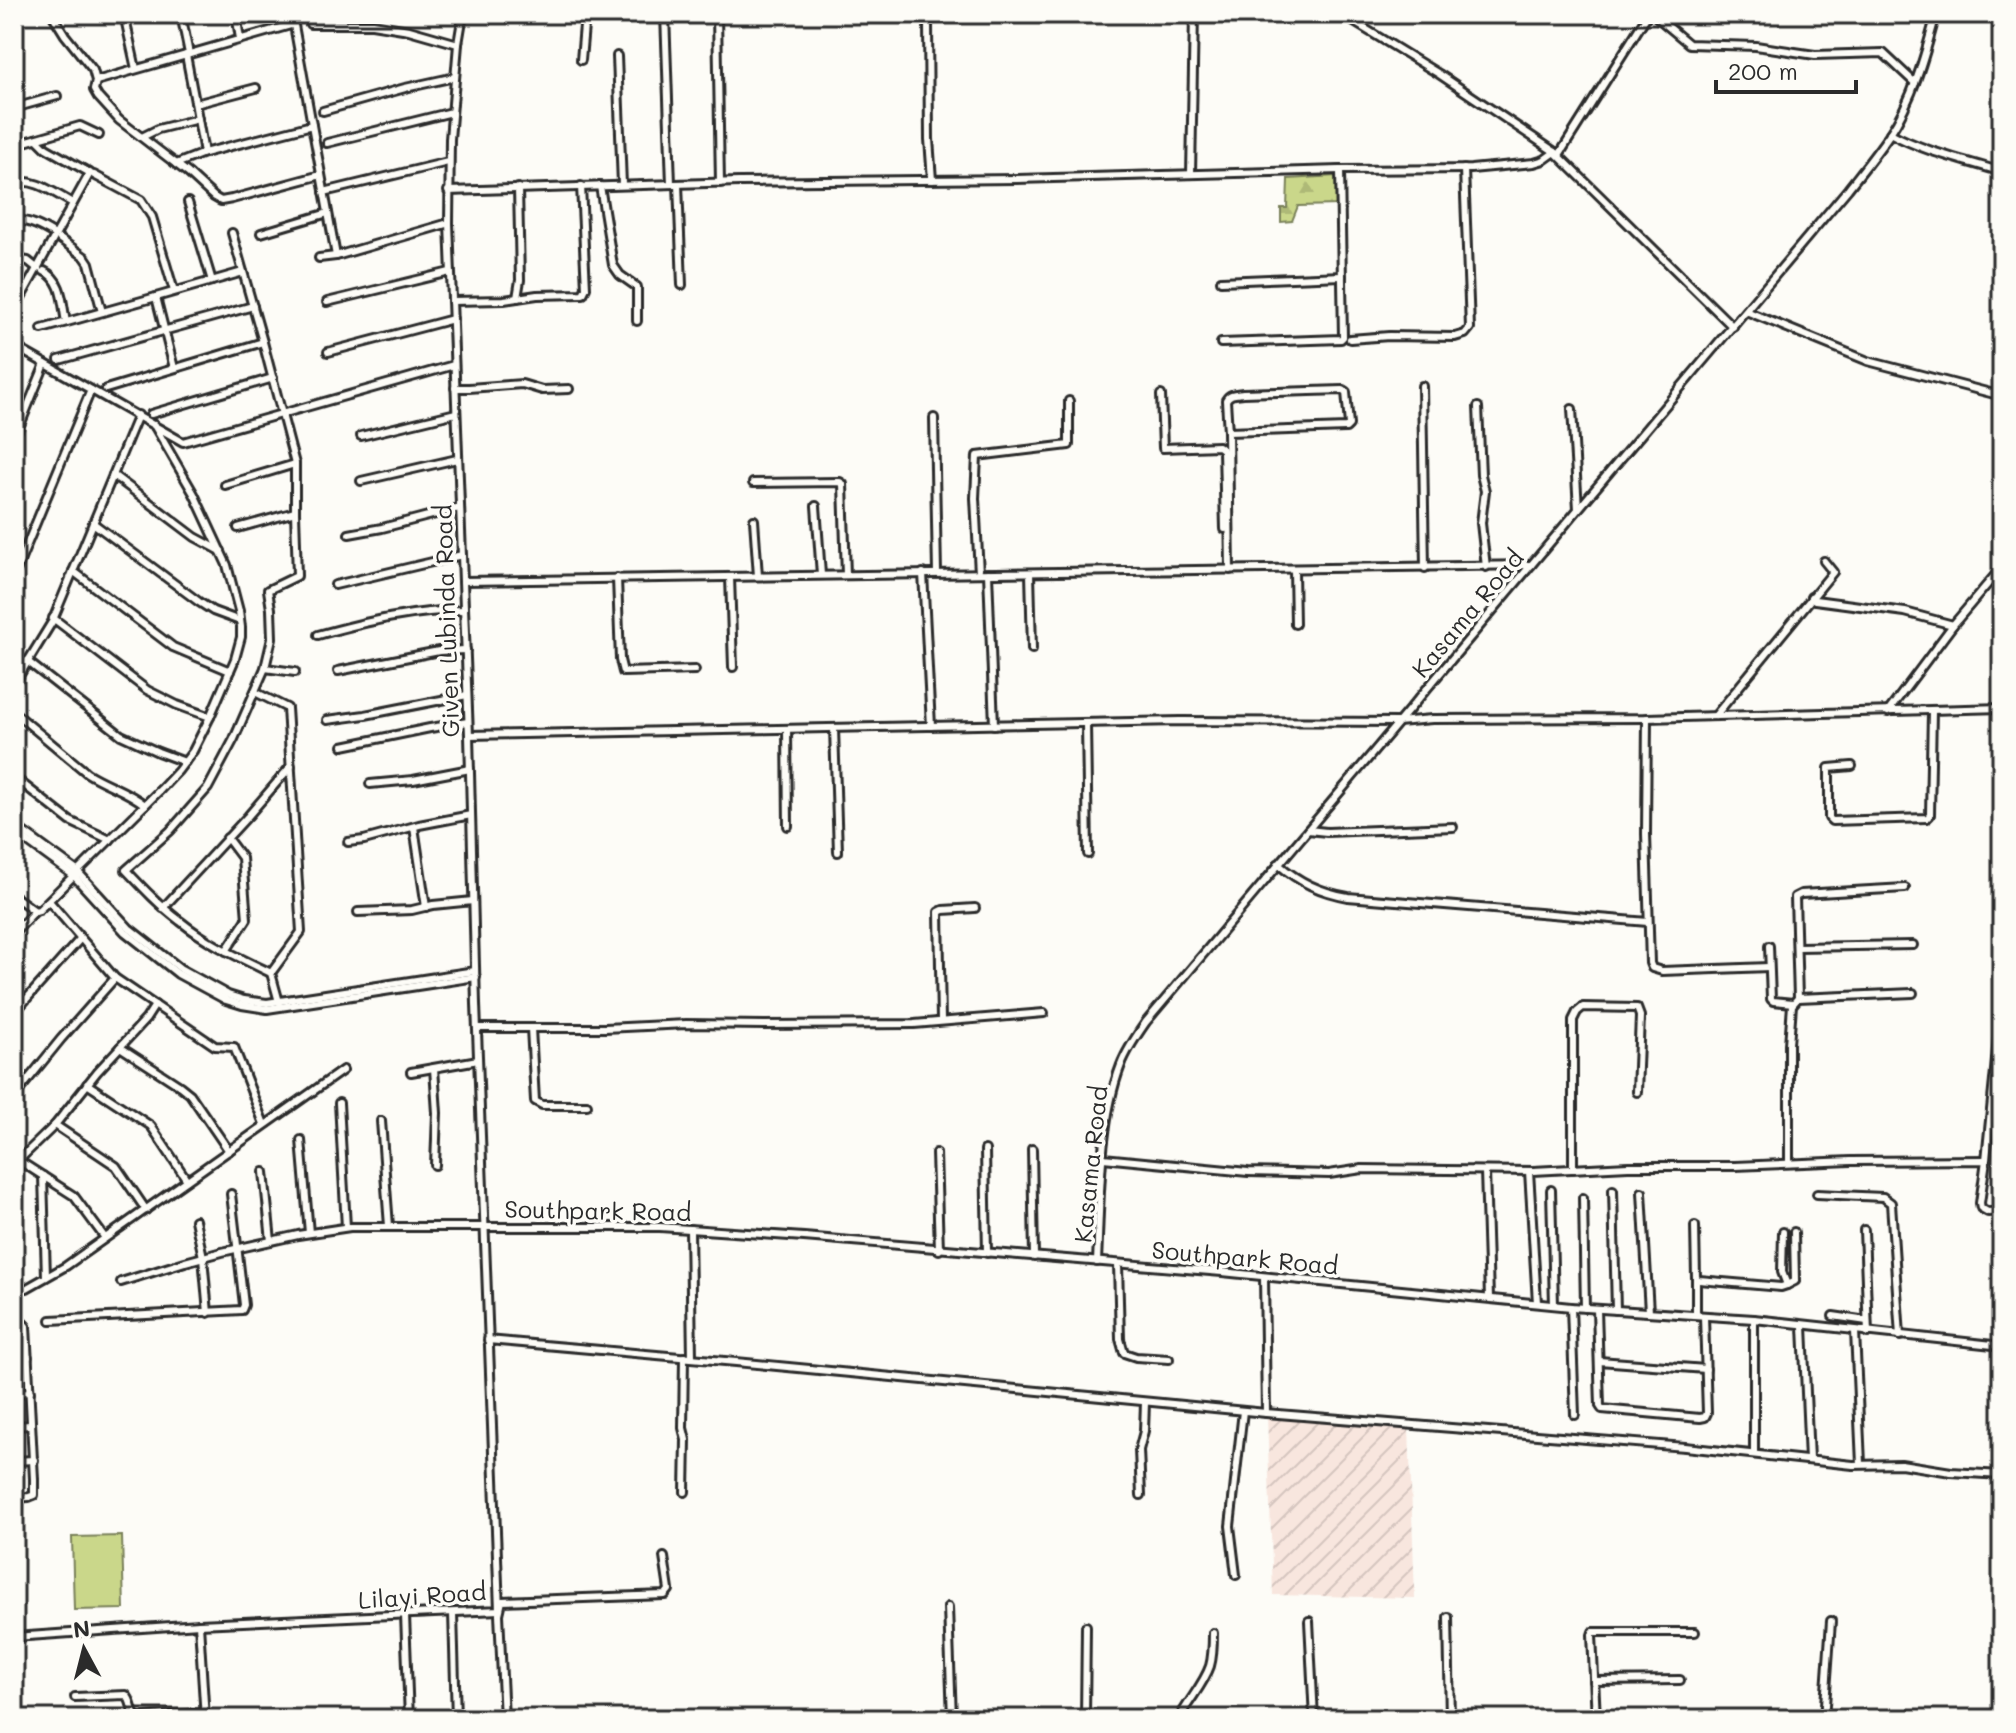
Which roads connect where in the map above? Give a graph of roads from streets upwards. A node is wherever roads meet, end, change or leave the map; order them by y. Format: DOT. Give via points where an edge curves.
graph roads {
  1 [pos="52,14"];
  2 [pos="124,14"];
  3 [pos="181,14"];
  4 [pos="236,14"];
  5 [pos="292,14"];
  6 [pos="463,14"];
  7 [pos="585,14"];
  8 [pos="665,14"];
  9 [pos="717,14"];
  10 [pos="1194,14"];
  11 [pos="1341,14"];
  12 [pos="1651,14"];
  13 [pos="1936,14"];
  14 [pos="928,22"];
  15 [pos="294,24"];
  16 [pos="310,24"];
  17 [pos="240,39"];
  18 [pos="458,44"];
  19 [pos="187,55"];
  20 [pos="617,56"];
  21 [pos="581,60"];
  22 [pos="136,69"];
  23 [pos="455,77"];
  24 [pos="98,79"];
  25 [pos="1915,83"];
  26 [pos="256,88"];
  27 [pos="57,96"];
  28 [pos="195,102"];
  29 [pos="14,108"];
  30 [pos="323,111"];
  31 [pos="452,112"];
  32 [pos="198,119"];
  33 [pos="312,125"];
  34 [pos="1890,133"];
  35 [pos="99,135"];
  36 [pos="142,137"];
  37 [pos="37,139"];
  38 [pos="327,143"];
  39 [pos="14,145"];
  40 [pos="204,153"];
  41 [pos="1557,154"];
  42 [pos="192,157"];
  43 [pos="448,162"];
  44 [pos="176,164"];
  45 [pos="1464,169"];
  46 [pos="1340,170"];
  47 [pos="2002,172"];
  48 [pos="188,173"];
  49 [pos="1191,174"];
  50 [pos="94,175"];
  51 [pos="321,175"];
  52 [pos="932,180"];
  53 [pos="14,183"];
  54 [pos="720,183"];
  55 [pos="675,184"];
  56 [pos="622,185"];
  57 [pos="581,186"];
  58 [pos="600,186"];
  59 [pos="518,188"];
  60 [pos="448,191"];
  61 [pos="324,192"];
  62 [pos="188,202"];
  63 [pos="73,203"];
  64 [pos="328,213"];
  65 [pos="14,221"];
  66 [pos="449,223"];
  67 [pos="232,233"];
  68 [pos="261,233"];
  69 [pos="58,237"];
  70 [pos="336,256"];
  71 [pos="319,258"];
  72 [pos="14,259"];
  73 [pos="41,270"];
  74 [pos="243,272"];
  75 [pos="450,272"];
  76 [pos="1342,276"];
  77 [pos="212,281"];
  78 [pos="1221,281"];
  79 [pos="682,285"];
  80 [pos="174,291"];
  81 [pos="156,297"];
  82 [pos="517,298"];
  83 [pos="452,301"];
  84 [pos="327,302"];
  85 [pos="253,306"];
  86 [pos="14,310"];
  87 [pos="1746,311"];
  88 [pos="102,312"];
  89 [pos="453,319"];
  90 [pos="637,321"];
  91 [pos="66,322"];
  92 [pos="1733,327"];
  93 [pos="42,329"];
  94 [pos="164,333"];
  95 [pos="1350,339"];
  96 [pos="263,342"];
  97 [pos="1221,343"];
  98 [pos="14,346"];
  99 [pos="328,352"];
  100 [pos="59,360"];
  101 [pos="45,364"];
  102 [pos="454,365"];
  103 [pos="174,368"];
  104 [pos="273,378"];
  105 [pos="1422,386"];
  106 [pos="455,388"];
  107 [pos="106,389"];
  108 [pos="569,389"];
  109 [pos="91,390"];
  110 [pos="1161,395"];
  111 [pos="2002,396"];
  112 [pos="1069,401"];
  113 [pos="1478,407"];
  114 [pos="1572,409"];
  115 [pos="456,413"];
  116 [pos="151,414"];
  117 [pos="283,414"];
  118 [pos="138,415"];
  119 [pos="934,418"];
  120 [pos="154,425"];
  121 [pos="1228,432"];
  122 [pos="361,436"];
  123 [pos="14,440"];
  124 [pos="457,459"];
  125 [pos="295,464"];
  126 [pos="113,475"];
  127 [pos="361,481"];
  128 [pos="753,483"];
  129 [pos="225,485"];
  130 [pos="816,506"];
  131 [pos="459,508"];
  132 [pos="1578,509"];
  133 [pos="295,512"];
  134 [pos="754,520"];
  135 [pos="93,523"];
  136 [pos="238,528"];
  137 [pos="349,534"];
  138 [pos="221,552"];
  139 [pos="462,555"];
  140 [pos="1824,561"];
  141 [pos="1532,565"];
  142 [pos="1486,567"];
  143 [pos="2002,567"];
  144 [pos="1425,568"];
  145 [pos="1228,570"];
  146 [pos="1294,570"];
  147 [pos="73,571"];
  148 [pos="923,573"];
  149 [pos="937,573"];
  150 [pos="979,573"];
  151 [pos="988,573"];
  152 [pos="1030,573"];
  153 [pos="821,575"];
  154 [pos="846,575"];
  155 [pos="14,576"];
  156 [pos="758,576"];
  157 [pos="730,577"];
  158 [pos="617,578"];
  159 [pos="463,581"];
  160 [pos="335,585"];
  161 [pos="1811,597"];
  162 [pos="464,610"];
  163 [pos="53,618"];
  164 [pos="240,621"];
  165 [pos="1295,624"];
  166 [pos="1953,625"];
  167 [pos="318,635"];
  168 [pos="1032,649"];
  169 [pos="466,650"];
  170 [pos="27,661"];
  171 [pos="733,667"];
  172 [pos="265,668"];
  173 [pos="695,670"];
  174 [pos="230,671"];
  175 [pos="338,671"];
  176 [pos="295,672"];
  177 [pos="14,684"];
  178 [pos="255,692"];
  179 [pos="467,695"];
  180 [pos="2002,708"];
  181 [pos="1932,711"];
  182 [pos="14,712"];
  183 [pos="1887,712"];
  184 [pos="1715,716"];
  185 [pos="210,717"];
  186 [pos="1647,718"];
  187 [pos="327,720"];
  188 [pos="468,722"];
  189 [pos="1398,722"];
  190 [pos="1086,723"];
  191 [pos="994,725"];
  192 [pos="931,726"];
  193 [pos="834,728"];
  194 [pos="787,729"];
  195 [pos="469,735"];
  196 [pos="343,746"];
  197 [pos="185,762"];
  198 [pos="291,766"];
  199 [pos="1852,766"];
  200 [pos="470,769"];
  201 [pos="14,777"];
  202 [pos="370,784"];
  203 [pos="145,805"];
  204 [pos="471,815"];
  205 [pos="14,825"];
  206 [pos="788,826"];
  207 [pos="414,827"];
  208 [pos="1453,827"];
  209 [pos="1308,830"];
  210 [pos="14,832"];
  211 [pos="227,838"];
  212 [pos="110,840"];
  213 [pos="348,842"];
  214 [pos="838,852"];
  215 [pos="1088,854"];
  216 [pos="1278,864"];
  217 [pos="75,873"];
  218 [pos="1905,888"];
  219 [pos="14,896"];
  220 [pos="49,901"];
  221 [pos="473,901"];
  222 [pos="426,907"];
  223 [pos="163,908"];
  224 [pos="975,908"];
  225 [pos="35,911"];
  226 [pos="358,912"];
  227 [pos="1648,922"];
  228 [pos="14,933"];
  229 [pos="80,939"];
  230 [pos="1913,945"];
  231 [pos="1769,946"];
  232 [pos="1798,947"];
  233 [pos="226,951"];
  234 [pos="1769,967"];
  235 [pos="271,973"];
  236 [pos="476,974"];
  237 [pos="115,978"];
  238 [pos="1913,993"];
  239 [pos="2002,994"];
  240 [pos="1795,1001"];
  241 [pos="280,1004"];
  242 [pos="155,1005"];
  243 [pos="14,1013"];
  244 [pos="1044,1013"];
  245 [pos="941,1021"];
  246 [pos="477,1028"];
  247 [pos="531,1028"];
  248 [pos="120,1047"];
  249 [pos="478,1060"];
  250 [pos="1999,1060"];
  251 [pos="434,1068"];
  252 [pos="343,1070"];
  253 [pos="411,1072"];
  254 [pos="87,1084"];
  255 [pos="1637,1092"];
  256 [pos="14,1097"];
  257 [pos="339,1103"];
  258 [pos="587,1105"];
  259 [pos="381,1121"];
  260 [pos="264,1124"];
  261 [pos="55,1125"];
  262 [pos="301,1140"];
  263 [pos="1032,1149"];
  264 [pos="985,1150"];
  265 [pos="229,1151"];
  266 [pos="936,1153"];
  267 [pos="1103,1158"];
  268 [pos="1986,1160"];
  269 [pos="16,1161"];
  270 [pos="1789,1163"];
  271 [pos="435,1165"];
  272 [pos="1573,1169"];
  273 [pos="1485,1171"];
  274 [pos="1529,1171"];
  275 [pos="264,1172"];
  276 [pos="43,1176"];
  277 [pos="187,1180"];
  278 [pos="1551,1190"];
  279 [pos="1613,1190"];
  280 [pos="1642,1192"];
  281 [pos="231,1194"];
  282 [pos="1817,1194"];
  283 [pos="1583,1198"];
  284 [pos="146,1210"];
  285 [pos="2002,1211"];
  286 [pos="195,1220"];
  287 [pos="389,1226"];
  288 [pos="484,1226"];
  289 [pos="1695,1226"];
  290 [pos="346,1227"];
  291 [pos="690,1229"];
  292 [pos="1864,1230"];
  293 [pos="1783,1232"];
  294 [pos="1794,1232"];
  295 [pos="309,1233"];
  296 [pos="105,1238"];
  297 [pos="271,1241"];
  298 [pos="237,1249"];
  299 [pos="939,1250"];
  300 [pos="987,1253"];
  301 [pos="203,1257"];
  302 [pos="1034,1257"];
  303 [pos="1097,1262"];
  304 [pos="1118,1264"];
  305 [pos="46,1277"];
  306 [pos="1264,1277"];
  307 [pos="1696,1278"];
  308 [pos="121,1282"];
  309 [pos="1787,1285"];
  310 [pos="14,1289"];
  311 [pos="1489,1298"];
  312 [pos="1537,1303"];
  313 [pos="1554,1305"];
  314 [pos="1571,1307"];
  315 [pos="1585,1308"];
  316 [pos="1597,1309"];
  317 [pos="1616,1310"];
  318 [pos="1649,1312"];
  319 [pos="208,1313"];
  320 [pos="1700,1315"];
  321 [pos="1833,1316"];
  322 [pos="1754,1319"];
  323 [pos="51,1320"];
  324 [pos="1867,1321"];
  325 [pos="14,1323"];
  326 [pos="1803,1326"];
  327 [pos="1855,1331"];
  328 [pos="1868,1333"];
  329 [pos="1900,1336"];
  330 [pos="488,1340"];
  331 [pos="2002,1346"];
  332 [pos="14,1357"];
  333 [pos="28,1357"];
  334 [pos="688,1357"];
  335 [pos="1169,1359"];
  336 [pos="1599,1361"];
  337 [pos="1706,1369"];
  338 [pos="30,1392"];
  339 [pos="14,1393"];
  340 [pos="1145,1402"];
  341 [pos="1243,1411"];
  342 [pos="1266,1413"];
  343 [pos="1575,1415"];
  344 [pos="31,1425"];
  345 [pos="14,1426"];
  346 [pos="1754,1454"];
  347 [pos="34,1460"];
  348 [pos="1809,1460"];
  349 [pos="14,1461"];
  350 [pos="1861,1464"];
  351 [pos="2002,1475"];
  352 [pos="685,1492"];
  353 [pos="1141,1495"];
  354 [pos="14,1498"];
  355 [pos="664,1557"];
  356 [pos="1236,1575"];
  357 [pos="948,1607"];
  358 [pos="499,1610"];
  359 [pos="453,1613"];
  360 [pos="405,1615"];
  361 [pos="1448,1617"];
  362 [pos="1309,1621"];
  363 [pos="1831,1621"];
  364 [pos="199,1624"];
  365 [pos="1086,1626"];
  366 [pos="1695,1632"];
  367 [pos="1213,1633"];
  368 [pos="14,1637"];
  369 [pos="1680,1680"];
  370 [pos="1594,1681"];
  371 [pos="75,1697"];
  372 [pos="205,1716"];
  373 [pos="409,1719"];
  374 [pos="456,1719"];
  375 [pos="504,1719"];
  376 [pos="952,1719"];
  377 [pos="1085,1719"];
  378 [pos="1179,1719"];
  379 [pos="1314,1719"];
  380 [pos="1450,1719"];
  381 [pos="1596,1719"];
  382 [pos="1824,1719"];
  1 -- 24 [label="street"];
  2 -- 22 [label="street"];
  3 -- 19 [label="street"];
  4 -- 17 [label="street"];
  5 -- 15 [label="street"];
  6 -- 18 [label="street, Given Lubinda Road"];
  7 -- 21 [label="street"];
  8 -- 55 [label="street"];
  9 -- 54 [label="street"];
  10 -- 49 [label="street"];
  11 -- 41 [label="street"];
  12 -- 25 [label="street" via="1689,44 1815,55 1883,53"];
  12 -- 41 [label="street"];
  13 -- 25 [label="street, Kasama Road"];
  14 -- 52 [label="street"];
  15 -- 17 [label="street"];
  15 -- 33 [label="street"];
  16 -- 18 [label="street" via="372,24"];
  17 -- 19 [label="street"];
  18 -- 23 [label="street, Given Lubinda Road"];
  19 -- 22 [label="street"];
  19 -- 28 [label="street"];
  20 -- 56 [label="street"];
  22 -- 24 [label="street"];
  23 -- 30 [label="street"];
  23 -- 31 [label="street, Given Lubinda Road"];
  24 -- 36 [label="street" via="98,97"];
  25 -- 34 [label="street, Kasama Road"];
  26 -- 28 [label="street"];
  27 -- 29 [label="street"];
  28 -- 32 [label="street"];
  31 -- 38 [label="street"];
  31 -- 43 [label="street, Given Lubinda Road"];
  32 -- 36 [label="street"];
  32 -- 40 [label="street"];
  33 -- 40 [label="street"];
  33 -- 51 [label="street"];
  34 -- 47 [label="street"];
  34 -- 87 [label="street, Kasama Road"];
  35 -- 37 [label="street" via="80,126"];
  36 -- 44 [label="street"];
  37 -- 39 [label="street"];
  37 -- 63 [label="street" via="90,173"];
  40 -- 42 [label="street"];
  41 -- 45 [label="street" via="1534,163"];
  41 -- 92 [label="street"];
  42 -- 44 [label="street"];
  42 -- 48 [label="street"];
  43 -- 60 [label="street, Given Lubinda Road"];
  43 -- 61 [label="street"];
  44 -- 48 [label="street"];
  45 -- 46 [label="street"];
  45 -- 95 [label="street" via="1470,328 1455,337"];
  46 -- 49 [label="street"];
  46 -- 76 [label="street"];
  48 -- 51 [label="street" via="221,201"];
  49 -- 52 [label="street"];
  50 -- 80 [label="street" via="148,209"];
  51 -- 61 [label="street"];
  52 -- 54 [label="street"];
  53 -- 63 [label="street" via="36,183"];
  54 -- 55 [label="street"];
  55 -- 56 [label="street"];
  55 -- 79 [label="street"];
  56 -- 58 [label="street"];
  57 -- 58 [label="street"];
  57 -- 59 [label="street"];
  57 -- 82 [label="street" via="585,292"];
  58 -- 90 [label="street" via="613,265 637,287"];
  59 -- 60 [label="street"];
  59 -- 82 [label="street"];
  60 -- 66 [label="street, Given Lubinda Road"];
  61 -- 64 [label="street"];
  62 -- 77 [label="street"];
  63 -- 69 [label="street"];
  64 -- 68 [label="street"];
  64 -- 70 [label="street"];
  65 -- 69 [label="street"];
  66 -- 70 [label="street"];
  66 -- 75 [label="street, Given Lubinda Road"];
  67 -- 74 [label="street"];
  69 -- 73 [label="street"];
  69 -- 88 [label="street" via="87,259"];
  70 -- 71 [label="street"];
  72 -- 73 [label="street"];
  73 -- 86 [label="street"];
  73 -- 91 [label="street" via="57,282"];
  74 -- 77 [label="street"];
  74 -- 85 [label="street"];
  75 -- 83 [label="street, Given Lubinda Road"];
  75 -- 84 [label="street"];
  76 -- 78 [label="street"];
  76 -- 97 [label="street" via="1341,339"];
  77 -- 80 [label="street"];
  80 -- 81 [label="street"];
  81 -- 88 [label="street"];
  81 -- 94 [label="street"];
  82 -- 83 [label="street"];
  83 -- 89 [label="street, Given Lubinda Road"];
  85 -- 94 [label="street"];
  85 -- 96 [label="street"];
  87 -- 92 [label="street, Kasama Road"];
  87 -- 111 [label="street" via="1868,361"];
  88 -- 91 [label="street"];
  89 -- 99 [label="street"];
  89 -- 102 [label="street, Given Lubinda Road"];
  91 -- 93 [label="street"];
  92 -- 132 [label="street, Kasama Road"];
  94 -- 100 [label="street"];
  94 -- 103 [label="street"];
  96 -- 103 [label="street"];
  96 -- 104 [label="street"];
  98 -- 101 [label="street"];
  101 -- 109 [label="street"];
  101 -- 123 [label="street"];
  102 -- 106 [label="street, Given Lubinda Road"];
  102 -- 117 [label="street"];
  103 -- 107 [label="street"];
  104 -- 116 [label="street"];
  104 -- 117 [label="street"];
  105 -- 144 [label="street"];
  106 -- 108 [label="street" via="522,384"];
  106 -- 115 [label="street, Given Lubinda Road"];
  109 -- 118 [label="street"];
  109 -- 155 [label="street"];
  110 -- 145 [label="street" via="1163,448 1223,450"];
  112 -- 150 [label="street" via="1069,445 977,456"];
  113 -- 142 [label="street"];
  114 -- 132 [label="street"];
  115 -- 122 [label="street"];
  115 -- 124 [label="street, Given Lubinda Road"];
  117 -- 120 [label="street" via="183,442"];
  117 -- 125 [label="street"];
  118 -- 120 [label="street"];
  118 -- 126 [label="street"];
  119 -- 149 [label="street"];
  120 -- 138 [label="street"];
  121 -- 121 [label="street" via="1226,400 1234,394 1346,392 1346,428"];
  121 -- 145 [label="street"];
  124 -- 127 [label="street"];
  124 -- 131 [label="street, Given Lubinda Road"];
  125 -- 129 [label="street"];
  125 -- 133 [label="street"];
  126 -- 135 [label="street"];
  126 -- 138 [label="street"];
  128 -- 154 [label="street" via="843,484"];
  130 -- 153 [label="street"];
  131 -- 137 [label="street"];
  131 -- 139 [label="street, Given Lubinda Road"];
  132 -- 141 [label="street, Kasama Road"];
  133 -- 136 [label="street"];
  133 -- 172 [label="street" via="297,576 268,590 272,638"];
  134 -- 156 [label="street"];
  135 -- 147 [label="street"];
  135 -- 164 [label="street" via="199,602"];
  138 -- 164 [label="street"];
  139 -- 159 [label="street, Given Lubinda Road"];
  139 -- 160 [label="street"];
  140 -- 161 [label="street" via="1833,572"];
  141 -- 142 [label="street"];
  141 -- 189 [label="street, Kasama Road"];
  142 -- 144 [label="street"];
  143 -- 166 [label="street"];
  144 -- 146 [label="street"];
  145 -- 146 [label="street"];
  145 -- 152 [label="street"];
  146 -- 165 [label="street"];
  147 -- 163 [label="street"];
  147 -- 174 [label="street" via="173,647"];
  148 -- 149 [label="street"];
  148 -- 154 [label="street"];
  148 -- 192 [label="street"];
  149 -- 150 [label="street"];
  150 -- 151 [label="street"];
  151 -- 152 [label="street"];
  151 -- 191 [label="street"];
  152 -- 168 [label="street"];
  153 -- 154 [label="street"];
  153 -- 156 [label="street"];
  156 -- 157 [label="street"];
  157 -- 158 [label="street"];
  157 -- 171 [label="street"];
  158 -- 159 [label="street"];
  158 -- 173 [label="street" via="623,672"];
  159 -- 162 [label="street, Given Lubinda Road"];
  161 -- 166 [label="street"];
  161 -- 184 [label="street"];
  162 -- 167 [label="street" via="410,614"];
  162 -- 169 [label="street, Given Lubinda Road"];
  163 -- 170 [label="street"];
  163 -- 185 [label="street" via="147,690"];
  164 -- 174 [label="street" via="241,637"];
  166 -- 183 [label="street"];
  169 -- 175 [label="street"];
  169 -- 179 [label="street, Given Lubinda Road"];
  170 -- 177 [label="street"];
  170 -- 197 [label="street" via="121,735"];
  172 -- 176 [label="street"];
  172 -- 178 [label="street"];
  174 -- 185 [label="street"];
  178 -- 198 [label="street" via="287,708"];
  178 -- 223 [label="street" via="208,788 126,870"];
  179 -- 187 [label="street"];
  179 -- 188 [label="street, Given Lubinda Road"];
  180 -- 181 [label="street"];
  181 -- 183 [label="street"];
  181 -- 199 [label="street" via="1927,818 1832,821 1829,768"];
  182 -- 203 [label="street" via="87,773"];
  183 -- 184 [label="street"];
  184 -- 186 [label="street"];
  185 -- 197 [label="street"];
  186 -- 189 [label="street"];
  186 -- 227 [label="street"];
  188 -- 195 [label="street, Given Lubinda Road"];
  188 -- 196 [label="street"];
  189 -- 190 [label="street"];
  189 -- 209 [label="street, Kasama Road"];
  190 -- 191 [label="street"];
  190 -- 215 [label="street"];
  191 -- 192 [label="street"];
  192 -- 193 [label="street"];
  193 -- 194 [label="street"];
  193 -- 214 [label="street"];
  194 -- 195 [label="street"];
  194 -- 206 [label="street"];
  195 -- 200 [label="street, Given Lubinda Road"];
  197 -- 203 [label="street"];
  198 -- 211 [label="street"];
  198 -- 235 [label="street" via="301,932"];
  200 -- 202 [label="street"];
  200 -- 204 [label="street, Given Lubinda Road"];
  201 -- 212 [label="street" via="70,821"];
  203 -- 212 [label="street"];
  204 -- 207 [label="street"];
  204 -- 221 [label="street, Given Lubinda Road"];
  205 -- 217 [label="street"];
  207 -- 213 [label="street"];
  207 -- 222 [label="street"];
  208 -- 209 [label="street"];
  209 -- 216 [label="street, Kasama Road"];
  210 -- 217 [label="street"];
  211 -- 223 [label="street"];
  211 -- 233 [label="street" via="242,858 247,919"];
  212 -- 217 [label="street"];
  216 -- 227 [label="street" via="1307,885 1348,897"];
  216 -- 267 [label="street, Kasama Road" via="1128,1050 1110,1107"];
  217 -- 220 [label="street"];
  217 -- 241 [label="street" via="129,928 181,969 228,995"];
  218 -- 232 [label="street" via="1798,894"];
  219 -- 225 [label="street"];
  220 -- 225 [label="street"];
  220 -- 229 [label="street"];
  221 -- 222 [label="street"];
  221 -- 236 [label="street, Given Lubinda Road"];
  222 -- 226 [label="street"];
  223 -- 233 [label="street"];
  224 -- 245 [label="street" via="939,912"];
  225 -- 228 [label="street"];
  227 -- 234 [label="street" via="1654,970"];
  229 -- 237 [label="street"];
  229 -- 243 [label="street"];
  230 -- 232 [label="street"];
  231 -- 234 [label="street"];
  232 -- 240 [label="street"];
  233 -- 235 [label="street"];
  234 -- 240 [label="street" via="1771,999"];
  235 -- 241 [label="street"];
  236 -- 241 [label="street"];
  236 -- 246 [label="street, Given Lubinda Road"];
  237 -- 242 [label="street"];
  237 -- 256 [label="street"];
  238 -- 240 [label="street"];
  239 -- 250 [label="street"];
  240 -- 270 [label="street" via="1789,1044"];
  242 -- 248 [label="street"];
  242 -- 260 [label="street" via="215,1046 234,1047"];
  244 -- 245 [label="street"];
  245 -- 247 [label="street"];
  246 -- 247 [label="street"];
  246 -- 249 [label="street, Given Lubinda Road"];
  247 -- 258 [label="street" via="535,1101"];
  248 -- 254 [label="street"];
  248 -- 265 [label="street" via="190,1094"];
  249 -- 251 [label="street"];
  249 -- 288 [label="street, Given Lubinda Road"];
  250 -- 268 [label="street"];
  251 -- 253 [label="street"];
  251 -- 271 [label="street"];
  252 -- 260 [label="street"];
  254 -- 261 [label="street"];
  254 -- 277 [label="street" via="151,1126"];
  255 -- 272 [label="street" via="1637,1008 1583,1007 1573,1020"];
  257 -- 290 [label="street"];
  259 -- 287 [label="street"];
  260 -- 265 [label="street"];
  261 -- 269 [label="street"];
  261 -- 284 [label="street" via="116,1166"];
  262 -- 295 [label="street"];
  263 -- 302 [label="street"];
  264 -- 300 [label="street"];
  265 -- 277 [label="street"];
  266 -- 299 [label="street"];
  267 -- 273 [label="street" via="1248,1172"];
  267 -- 303 [label="street, Kasama Road"];
  268 -- 270 [label="street"];
  268 -- 285 [label="street" via="1981,1208"];
  269 -- 276 [label="street"];
  270 -- 272 [label="street"];
  272 -- 274 [label="street"];
  273 -- 274 [label="street"];
  273 -- 311 [label="street"];
  274 -- 312 [label="street"];
  275 -- 297 [label="street"];
  276 -- 296 [label="street" via="74,1196"];
  276 -- 305 [label="street"];
  277 -- 284 [label="street"];
  278 -- 313 [label="street"];
  279 -- 317 [label="street"];
  280 -- 318 [label="street"];
  281 -- 298 [label="street"];
  282 -- 329 [label="street" via="1883,1197 1891,1203"];
  283 -- 315 [label="street"];
  284 -- 296 [label="street"];
  286 -- 301 [label="street"];
  287 -- 288 [label="street, Southpark Road"];
  287 -- 290 [label="street, Southpark Road"];
  288 -- 291 [label="street, Southpark Road"];
  288 -- 330 [label="street, Lilayi Road"];
  289 -- 307 [label="street"];
  290 -- 295 [label="street, Southpark Road"];
  291 -- 299 [label="street, Southpark Road"];
  291 -- 334 [label="street"];
  292 -- 324 [label="street"];
  293 -- 309 [label="street" via="1782,1272"];
  294 -- 309 [label="street" via="1795,1281"];
  295 -- 297 [label="street, Southpark Road"];
  296 -- 305 [label="street"];
  297 -- 298 [label="street, Southpark Road"];
  298 -- 301 [label="street, Southpark Road"];
  298 -- 319 [label="street" via="244,1308"];
  299 -- 300 [label="street, Southpark Road"];
  300 -- 302 [label="street, Southpark Road"];
  301 -- 308 [label="street, Southpark Road"];
  301 -- 319 [label="street"];
  302 -- 303 [label="street, Southpark Road"];
  303 -- 304 [label="street, Southpark Road"];
  304 -- 306 [label="street, Southpark Road"];
  304 -- 335 [label="street" via="1124,1353"];
  305 -- 310 [label="street"];
  306 -- 311 [label="street, Southpark Road"];
  306 -- 342 [label="street"];
  307 -- 309 [label="street"];
  307 -- 320 [label="street"];
  311 -- 312 [label="street, Southpark Road"];
  312 -- 313 [label="street, Southpark Road"];
  313 -- 314 [label="street, Southpark Road"];
  314 -- 315 [label="street, Southpark Road"];
  314 -- 343 [label="street"];
  315 -- 316 [label="street, Southpark Road"];
  316 -- 317 [label="street, Southpark Road"];
  316 -- 336 [label="street"];
  317 -- 318 [label="street, Southpark Road"];
  318 -- 320 [label="street, Southpark Road"];
  319 -- 323 [label="street"];
  320 -- 322 [label="street, Southpark Road"];
  320 -- 337 [label="street"];
  321 -- 324 [label="street"];
  322 -- 326 [label="street, Southpark Road"];
  322 -- 346 [label="street"];
  324 -- 328 [label="street"];
  325 -- 333 [label="street" via="26,1326"];
  326 -- 327 [label="street, Southpark Road"];
  326 -- 348 [label="street"];
  327 -- 328 [label="street, Southpark Road"];
  327 -- 350 [label="street"];
  328 -- 329 [label="street, Southpark Road"];
  329 -- 331 [label="street, Southpark Road"];
  330 -- 334 [label="street"];
  330 -- 358 [label="street, Lilayi Road"];
  332 -- 333 [label="street"];
  333 -- 338 [label="street"];
  334 -- 340 [label="street"];
  334 -- 352 [label="street"];
  336 -- 337 [label="street"];
  336 -- 337 [label="street" via="1602,1409 1700,1418 1707,1413"];
  338 -- 339 [label="street"];
  338 -- 344 [label="street"];
  340 -- 341 [label="street"];
  340 -- 353 [label="street"];
  341 -- 342 [label="street"];
  341 -- 356 [label="street" via="1230,1526"];
  342 -- 346 [label="street"];
  344 -- 345 [label="street"];
  344 -- 347 [label="street"];
  346 -- 348 [label="street"];
  347 -- 349 [label="street"];
  347 -- 354 [label="street" via="34,1495"];
  348 -- 350 [label="street"];
  350 -- 351 [label="street"];
  355 -- 358 [label="street" via="669,1590 665,1595 502,1601"];
  357 -- 376 [label="street"];
  358 -- 359 [label="street, Lilayi Road"];
  358 -- 375 [label="street"];
  359 -- 360 [label="street, Lilayi Road"];
  359 -- 374 [label="street"];
  360 -- 364 [label="street, Lilayi Road"];
  360 -- 373 [label="street"];
  361 -- 380 [label="street"];
  362 -- 379 [label="street"];
  363 -- 382 [label="street"];
  364 -- 368 [label="street, Lilayi Road"];
  364 -- 372 [label="street"];
  365 -- 377 [label="street"];
  366 -- 370 [label="street" via="1593,1632"];
  367 -- 378 [label="street" via="1210,1666"];
  369 -- 370 [label="street"];
  370 -- 381 [label="street"];
  371 -- 372 [label="street" via="126,1695 137,1717"];
}
